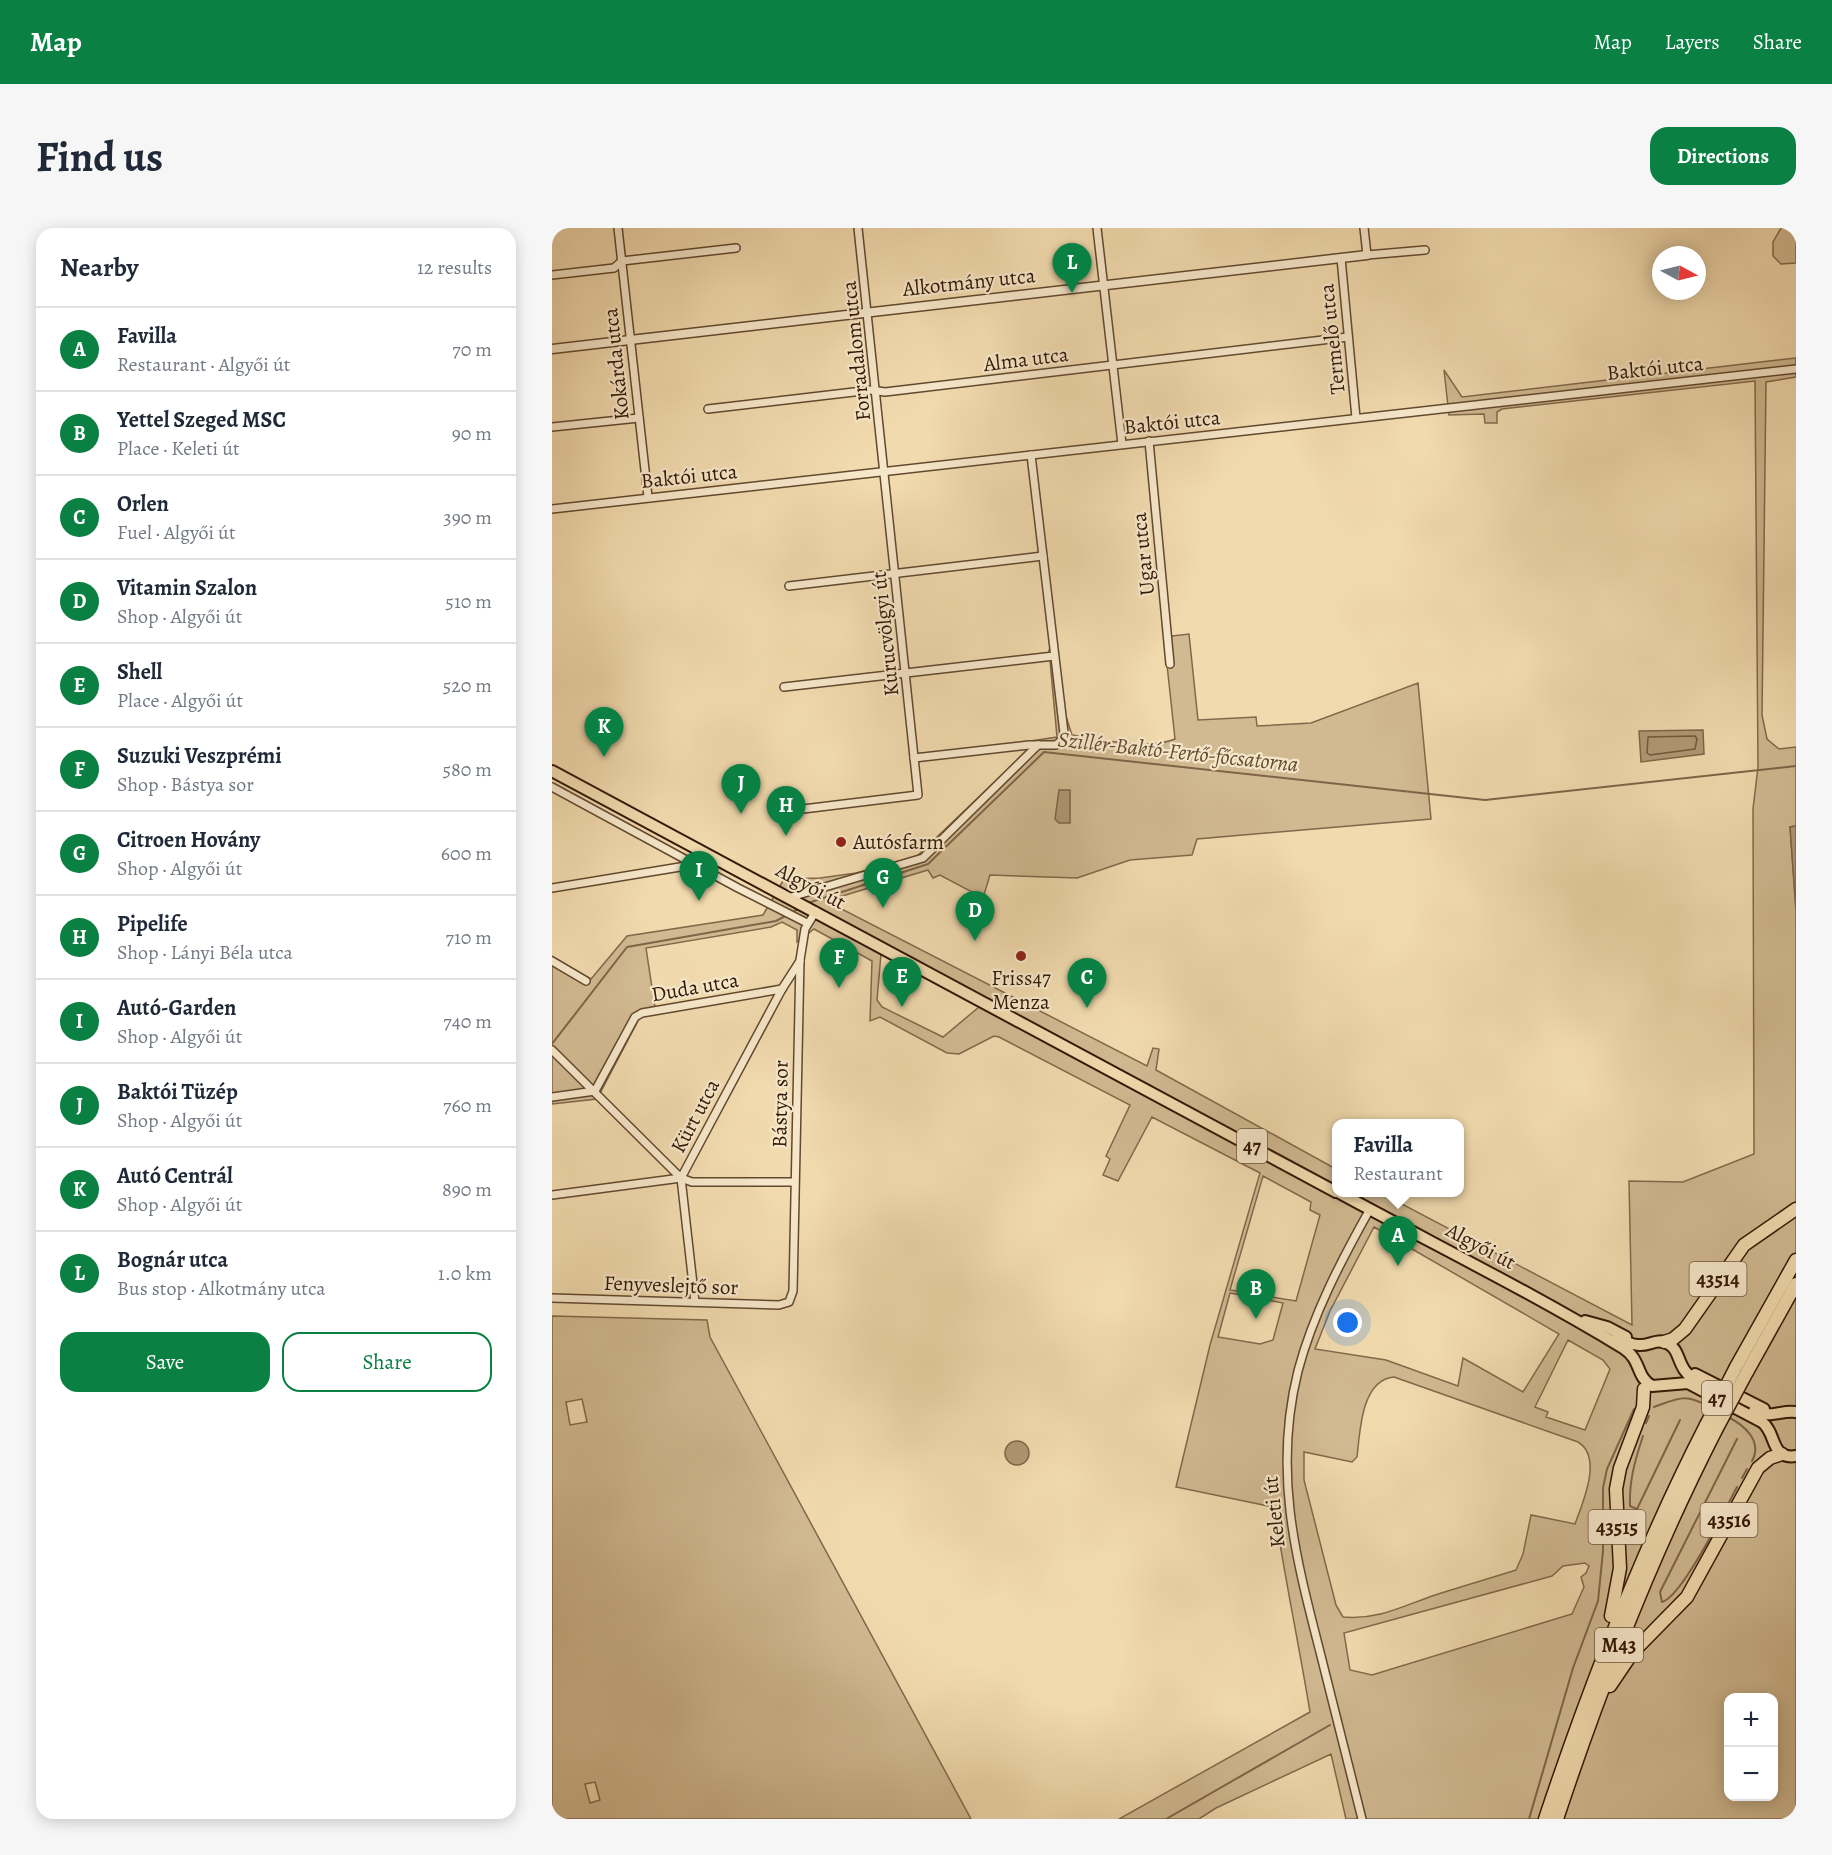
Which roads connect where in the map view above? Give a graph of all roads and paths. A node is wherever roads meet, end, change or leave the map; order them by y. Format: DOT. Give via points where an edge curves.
graph roads {
  1 [pos="618,228"];
  2 [pos="858,228"];
  3 [pos="1097,228"];
  4 [pos="1364,228"];
  5 [pos="736,248"];
  6 [pos="1425,250"];
  7 [pos="1367,255"];
  8 [pos="1341,258"];
  9 [pos="622,261"];
  10 [pos="552,274"];
  11 [pos="1103,285"];
  12 [pos="868,312"];
  13 [pos="1348,337"];
  14 [pos="631,340"];
  15 [pos="552,349"];
  16 [pos="1112,365"];
  17 [pos="1796,369"];
  18 [pos="876,391"];
  19 [pos="708,409"];
  20 [pos="639,418"];
  21 [pos="1356,418"];
  22 [pos="552,427"];
  23 [pos="1149,441"];
  24 [pos="1122,444"];
  25 [pos="1031,455"];
  26 [pos="886,471"];
  27 [pos="648,497"];
  28 [pos="552,509"];
  29 [pos="1043,556"];
  30 [pos="895,573"];
  31 [pos="789,586"];
  32 [pos="1054,656"];
  33 [pos="1170,664"];
  34 [pos="905,673"];
  35 [pos="784,687"];
  36 [pos="1038,745"];
  37 [pos="914,758"];
  38 [pos="552,771"];
  39 [pos="552,787"];
  40 [pos="795,810"];
  41 [pos="700,849"];
  42 [pos="677,854"];
  43 [pos="693,862"];
  44 [pos="676,868"];
  45 [pos="552,888"];
  46 [pos="794,899"];
  47 [pos="814,910"];
  48 [pos="807,923"];
  49 [pos="800,960"];
  50 [pos="552,961"];
  51 [pos="586,981"];
  52 [pos="799,986"];
  53 [pos="783,987"];
  54 [pos="553,1051"];
  55 [pos="594,1091"];
  56 [pos="552,1097"];
  57 [pos="681,1178"];
  58 [pos="794,1182"];
  59 [pos="1332,1189"];
  60 [pos="552,1195"];
  61 [pos="1347,1197"];
  62 [pos="1370,1209"];
  63 [pos="1796,1209"];
  64 [pos="1796,1260"];
  65 [pos="1796,1284"];
  66 [pos="552,1298"];
  67 [pos="695,1302"];
  68 [pos="789,1302"];
  69 [pos="1573,1318"];
  70 [pos="1669,1340"];
  71 [pos="1643,1346"];
  72 [pos="1634,1360"];
  73 [pos="1742,1370"];
  74 [pos="1644,1389"];
  75 [pos="1796,1406"];
  76 [pos="1796,1412"];
  77 [pos="1711,1428"];
  78 [pos="1777,1456"];
  79 [pos="1796,1456"];
  80 [pos="1796,1462"];
  81 [pos="1599,1667"];
  82 [pos="1579,1754"];
  83 [pos="1362,1819"];
  84 [pos="1545,1819"];
  85 [pos="1557,1819"];
  1 -- 9 [label="street, Kokárda utca"];
  2 -- 12 [label="street, Forradalom utca"];
  3 -- 11 [label="street"];
  4 -- 7 [label="street"];
  5 -- 9 [label="street"];
  6 -- 7 [label="street, Alkotmány utca"];
  7 -- 8 [label="street, Alkotmány utca"];
  8 -- 11 [label="street, Alkotmány utca"];
  8 -- 13 [label="street, Termelő utca"];
  9 -- 10 [label="street" via="614,268"];
  9 -- 14 [label="street, Kokárda utca"];
  11 -- 12 [label="street, Alkotmány utca"];
  11 -- 16 [label="street"];
  12 -- 14 [label="street, Alkotmány utca"];
  12 -- 18 [label="street, Forradalom utca"];
  13 -- 16 [label="street, Alma utca"];
  13 -- 21 [label="street, Termelő utca"];
  14 -- 15 [label="street, Alkotmány utca"];
  14 -- 20 [label="street, Kokárda utca"];
  16 -- 18 [label="street, Alma utca"];
  16 -- 24 [label="street"];
  17 -- 21 [label="street, Baktói utca"];
  18 -- 19 [label="street, Alma utca"];
  18 -- 26 [label="street, Forradalom utca"];
  20 -- 22 [label="street"];
  20 -- 27 [label="street, Kokárda utca"];
  21 -- 23 [label="street, Baktói utca"];
  23 -- 24 [label="street, Baktói utca"];
  23 -- 33 [label="street, Ugar utca"];
  24 -- 25 [label="street, Baktói utca"];
  25 -- 26 [label="street, Baktói utca"];
  25 -- 29 [label="street"];
  26 -- 27 [label="street, Baktói utca"];
  26 -- 30 [label="street, Kurucvölgyi út"];
  27 -- 28 [label="street, Baktói utca"];
  29 -- 30 [label="street"];
  29 -- 32 [label="street"];
  30 -- 31 [label="street"];
  30 -- 34 [label="street, Kurucvölgyi út"];
  32 -- 34 [label="street"];
  32 -- 36 [label="street" via="1064,733 1056,745"];
  34 -- 35 [label="street"];
  34 -- 37 [label="street, Kurucvölgyi út"];
  36 -- 37 [label="street"];
  36 -- 46 [label="street" via="923,858"];
  37 -- 40 [label="street, Kurucvölgyi út" via="918,795"];
  38 -- 41 [label="main road, Algyői út / 47"];
  39 -- 42 [label="street, Algyői út"];
  41 -- 43 [label="street"];
  41 -- 46 [label="main road, Algyői út / 47"];
  42 -- 43 [label="street, Algyői út"];
  42 -- 44 [label="street"];
  43 -- 44 [label="street"];
  43 -- 48 [label="street, Algyői út"];
  44 -- 45 [label="street"];
  46 -- 47 [label="main road, Algyői út / 47"];
  47 -- 48 [label="street, Bástya sor"];
  47 -- 59 [label="main road, Algyői út / 47"];
  48 -- 49 [label="street, Bástya sor"];
  49 -- 52 [label="street, Bástya sor"];
  49 -- 53 [label="street, Kürt utca"];
  50 -- 51 [label="street"];
  52 -- 53 [label="street, Duda utca"];
  52 -- 58 [label="street, Bástya sor"];
  53 -- 55 [label="street, Duda utca" via="642,1013 635,1017"];
  53 -- 57 [label="street, Kürt utca"];
  54 -- 55 [label="street"];
  55 -- 56 [label="street"];
  55 -- 57 [label="street"];
  57 -- 58 [label="street" via="692,1182"];
  57 -- 60 [label="street"];
  57 -- 67 [label="street, Kürt utca"];
  58 -- 68 [label="street, Bástya sor" via="793,1291"];
  61 -- 62 [label="main road, Algyői út / 47"];
  62 -- 69 [label="main road, Algyői út / 47"];
  62 -- 83 [label="street, Keleti út" via="1337,1271 1304,1352 1290,1412 1286,1474 1294,1550"];
  63 -- 70 [label="highway, 43514" via="1744,1245 1685,1329"];
  64 -- 73 [label="highway, M43"];
  65 -- 73 [label="highway, M43"];
  66 -- 67 [label="street, Fenyveslejtő sor"];
  67 -- 68 [label="street, Fenyveslejtő sor"];
  69 -- 70 [label="main road, 47" via="1633,1339 1659,1335"];
  69 -- 71 [label="main road, 47"];
  69 -- 72 [label="main road, 47"];
  70 -- 71 [label="main road, 47"];
  70 -- 75 [label="main road, 47" via="1680,1345 1690,1371 1700,1377 1766,1410"];
  70 -- 76 [label="main road, 47" via="1685,1374 1761,1415"];
  71 -- 72 [label="main road"];
  72 -- 74 [label="main road" via="1633,1374"];
  72 -- 78 [label="main road, 47" via="1642,1378 1652,1386 1688,1383 1762,1422 1769,1430"];
  73 -- 77 [label="highway, M43, bridge"];
  74 -- 78 [label="main road, 47" via="1665,1393 1684,1387 1696,1392 1760,1427"];
  74 -- 81 [label="highway, 43515" via="1643,1407 1616,1489 1620,1568"];
  77 -- 81 [label="highway, M43" via="1652,1535"];
  77 -- 82 [label="highway, M43" via="1637,1601"];
  78 -- 79 [label="main road"];
  78 -- 80 [label="main road" via="1785,1462"];
  78 -- 82 [label="highway, 43516" via="1758,1468 1687,1596 1623,1664"];
  81 -- 84 [label="highway, M43"];
  82 -- 85 [label="highway, M43"];
}
